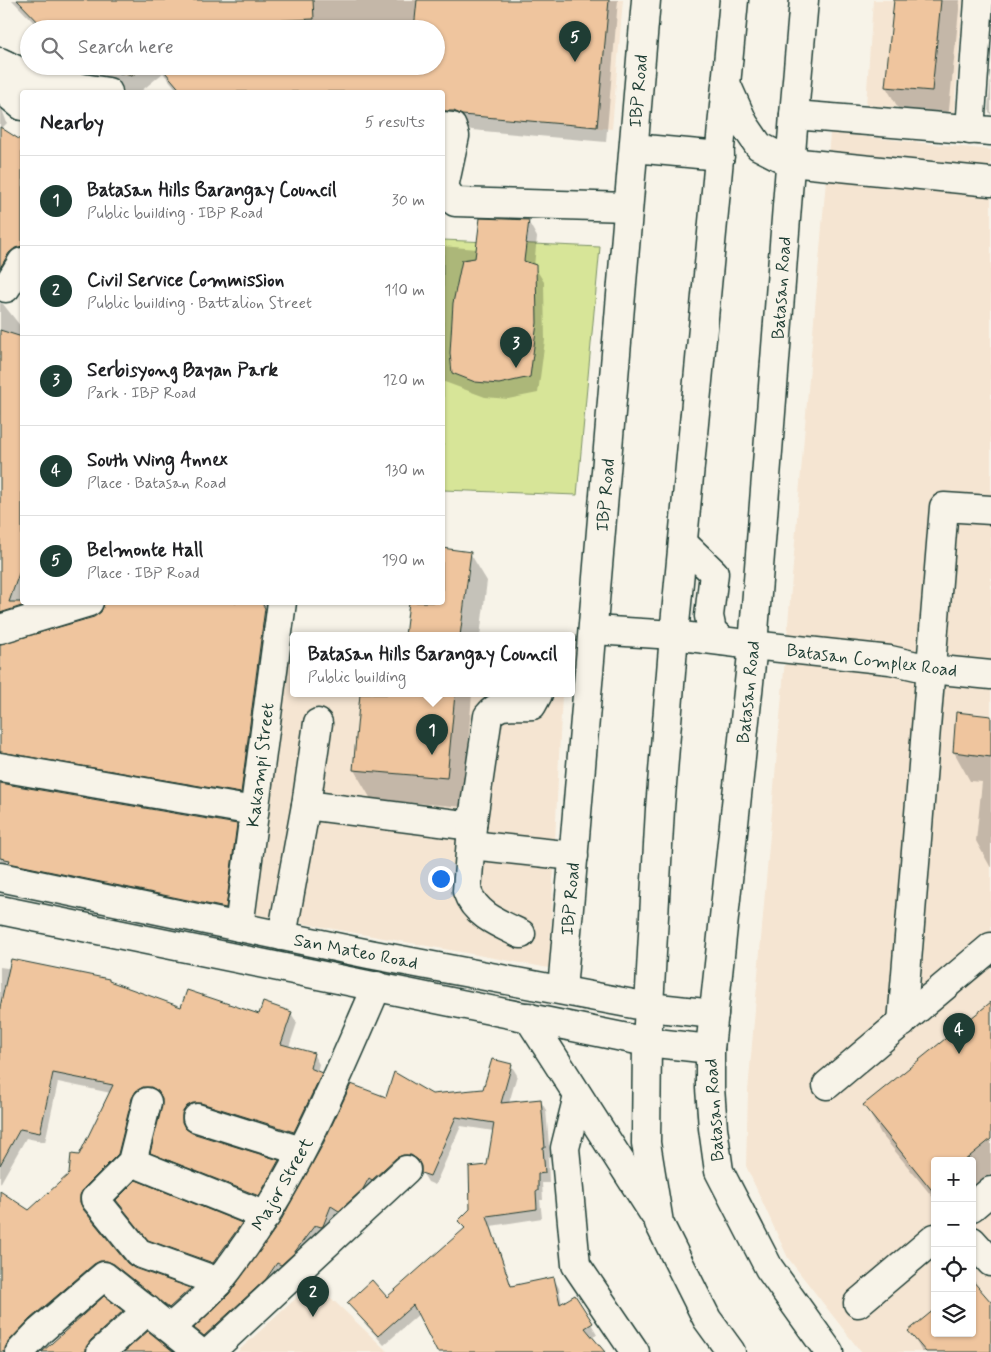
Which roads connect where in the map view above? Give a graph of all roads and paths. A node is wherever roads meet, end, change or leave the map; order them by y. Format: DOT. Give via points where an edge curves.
graph roads {
  1 [pos="646,0"];
  2 [pos="734,0"];
  3 [pos="804,0"];
  4 [pos="979,0"];
  5 [pos="3,64"];
  6 [pos="20,72"];
  7 [pos="26,75"];
  8 [pos="726,84"];
  9 [pos="95,90"];
  10 [pos="11,106"];
  11 [pos="794,115"];
  12 [pos="445,126"];
  13 [pos="980,130"];
  14 [pos="634,148"];
  15 [pos="720,156"];
  16 [pos="790,162"];
  17 [pos="445,182"];
  18 [pos="991,182"];
  19 [pos="445,189"];
  20 [pos="628,208"];
  21 [pos="20,267"];
  22 [pos="10,290"];
  23 [pos="991,510"];
  24 [pos="683,543"];
  25 [pos="79,605"];
  26 [pos="282,605"];
  27 [pos="0,629"];
  28 [pos="594,630"];
  29 [pos="674,635"];
  30 [pos="722,641"];
  31 [pos="753,645"];
  32 [pos="930,669"];
  33 [pos="991,675"];
  34 [pos="580,684"];
  35 [pos="536,697"];
  36 [pos="318,722"];
  37 [pos="0,767"];
  38 [pos="306,805"];
  39 [pos="254,811"];
  40 [pos="471,835"];
  41 [pos="574,856"];
  42 [pos="0,877"];
  43 [pos="0,910"];
  44 [pos="239,927"];
  45 [pos="521,934"];
  46 [pos="282,936"];
  47 [pos="991,948"];
  48 [pos="377,986"];
  49 [pos="562,990"];
  50 [pos="650,1007"];
  51 [pos="714,1014"];
  52 [pos="528,1017"];
  53 [pos="902,1023"];
  54 [pos="646,1042"];
  55 [pos="710,1050"];
  56 [pos="827,1085"];
  57 [pos="578,1096"];
  58 [pos="147,1102"];
  59 [pos="197,1118"];
  60 [pos="301,1151"];
  61 [pos="132,1162"];
  62 [pos="406,1170"];
  63 [pos="991,1192"];
  64 [pos="976,1204"];
  65 [pos="266,1216"];
  66 [pos="660,1223"];
  67 [pos="931,1241"];
  68 [pos="976,1245"];
  69 [pos="991,1262"];
  70 [pos="219,1282"];
  71 [pos="858,1303"];
  72 [pos="148,1310"];
  73 [pos="171,1328"];
  74 [pos="20,1352"];
  75 [pos="101,1352"];
  76 [pos="199,1352"];
  77 [pos="210,1352"];
  78 [pos="634,1352"];
  79 [pos="731,1352"];
  80 [pos="829,1352"];
  1 -- 14 [label="main road, IBP Road"];
  2 -- 8 [label="main road"];
  3 -- 11 [label="main road, Batasan Road"];
  4 -- 13 [label="main road"];
  5 -- 6 [label="main road"];
  5 -- 10 [label="main road"];
  7 -- 9 [label="main road" via="39,81"];
  8 -- 15 [label="main road"];
  8 -- 16 [label="main road" via="744,124 759,146"];
  11 -- 13 [label="main road"];
  11 -- 16 [label="main road, Batasan Road"];
  12 -- 17 [label="main road" via="455,131"];
  14 -- 15 [label="main road"];
  14 -- 20 [label="main road, IBP Road"];
  15 -- 24 [label="main road"];
  16 -- 18 [label="main road"];
  16 -- 31 [label="main road, Batasan Road"];
  19 -- 20 [label="main road" via="456,202"];
  20 -- 28 [label="main road, IBP Road"];
  21 -- 22 [label="main road"];
  23 -- 32 [label="main road" via="944,507"];
  24 -- 29 [label="main road"];
  24 -- 30 [label="main road" via="714,573 709,616 712,631"];
  25 -- 27 [label="main road"];
  26 -- 39 [label="main road, Kakampi Street"];
  28 -- 29 [label="main road, Batasan Complex Road"];
  28 -- 34 [label="main road, IBP Road"];
  29 -- 30 [label="main road, Batasan Complex Road"];
  29 -- 50 [label="main road" via="660,809"];
  30 -- 31 [label="main road, Batasan Complex Road"];
  31 -- 32 [label="main road, Batasan Complex Road" via="890,660"];
  31 -- 51 [label="main road, Batasan Road"];
  32 -- 33 [label="main road, Batasan Complex Road"];
  32 -- 53 [label="main road"];
  34 -- 41 [label="main road, IBP Road"];
  35 -- 40 [label="main road" via="532,704 502,705 488,716"];
  36 -- 38 [label="main road"];
  37 -- 39 [label="main road"];
  38 -- 40 [label="main road"];
  38 -- 46 [label="main road"];
  39 -- 44 [label="main road, Kakampi Street"];
  40 -- 41 [label="main road"];
  40 -- 45 [label="main road" via="467,891 470,899 480,912"];
  41 -- 49 [label="main road, IBP Road"];
  42 -- 44 [label="main road, San Mateo Road"];
  43 -- 48 [label="main road, San Mateo Road"];
  44 -- 46 [label="main road, San Mateo Road"];
  46 -- 49 [label="main road, San Mateo Road"];
  47 -- 53 [label="main road"];
  48 -- 52 [label="main road, San Mateo Road"];
  48 -- 60 [label="main road, Major Street" via="320,1118"];
  49 -- 50 [label="main road, San Mateo Road"];
  50 -- 51 [label="main road, San Mateo Road"];
  50 -- 54 [label="main road"];
  51 -- 55 [label="main road, Batasan Road"];
  52 -- 54 [label="main road, San Mateo Road"];
  52 -- 57 [label="main road"];
  53 -- 56 [label="main road"];
  54 -- 55 [label="main road, San Mateo Road"];
  54 -- 66 [label="main road" via="646,1143"];
  55 -- 80 [label="main road, Batasan Road" via="710,1096 719,1171 769,1268"];
  57 -- 66 [label="main road"];
  57 -- 78 [label="main road" via="565,1148 576,1265"];
  58 -- 61 [label="main road"];
  59 -- 60 [label="main road"];
  60 -- 65 [label="main road, Major Street"];
  61 -- 65 [label="main road"];
  61 -- 70 [label="main road" via="95,1199 139,1253"];
  62 -- 77 [label="main road"];
  63 -- 64 [label="main road"];
  65 -- 70 [label="main road, Major Street"];
  66 -- 79 [label="main road" via="707,1319"];
  67 -- 71 [label="main road"];
  68 -- 69 [label="main road"];
  70 -- 73 [label="main road, Major Street"];
  72 -- 73 [label="main road"];
  72 -- 74 [label="main road" via="104,1276"];
  72 -- 75 [label="main road"];
  73 -- 76 [label="main road"];
}
